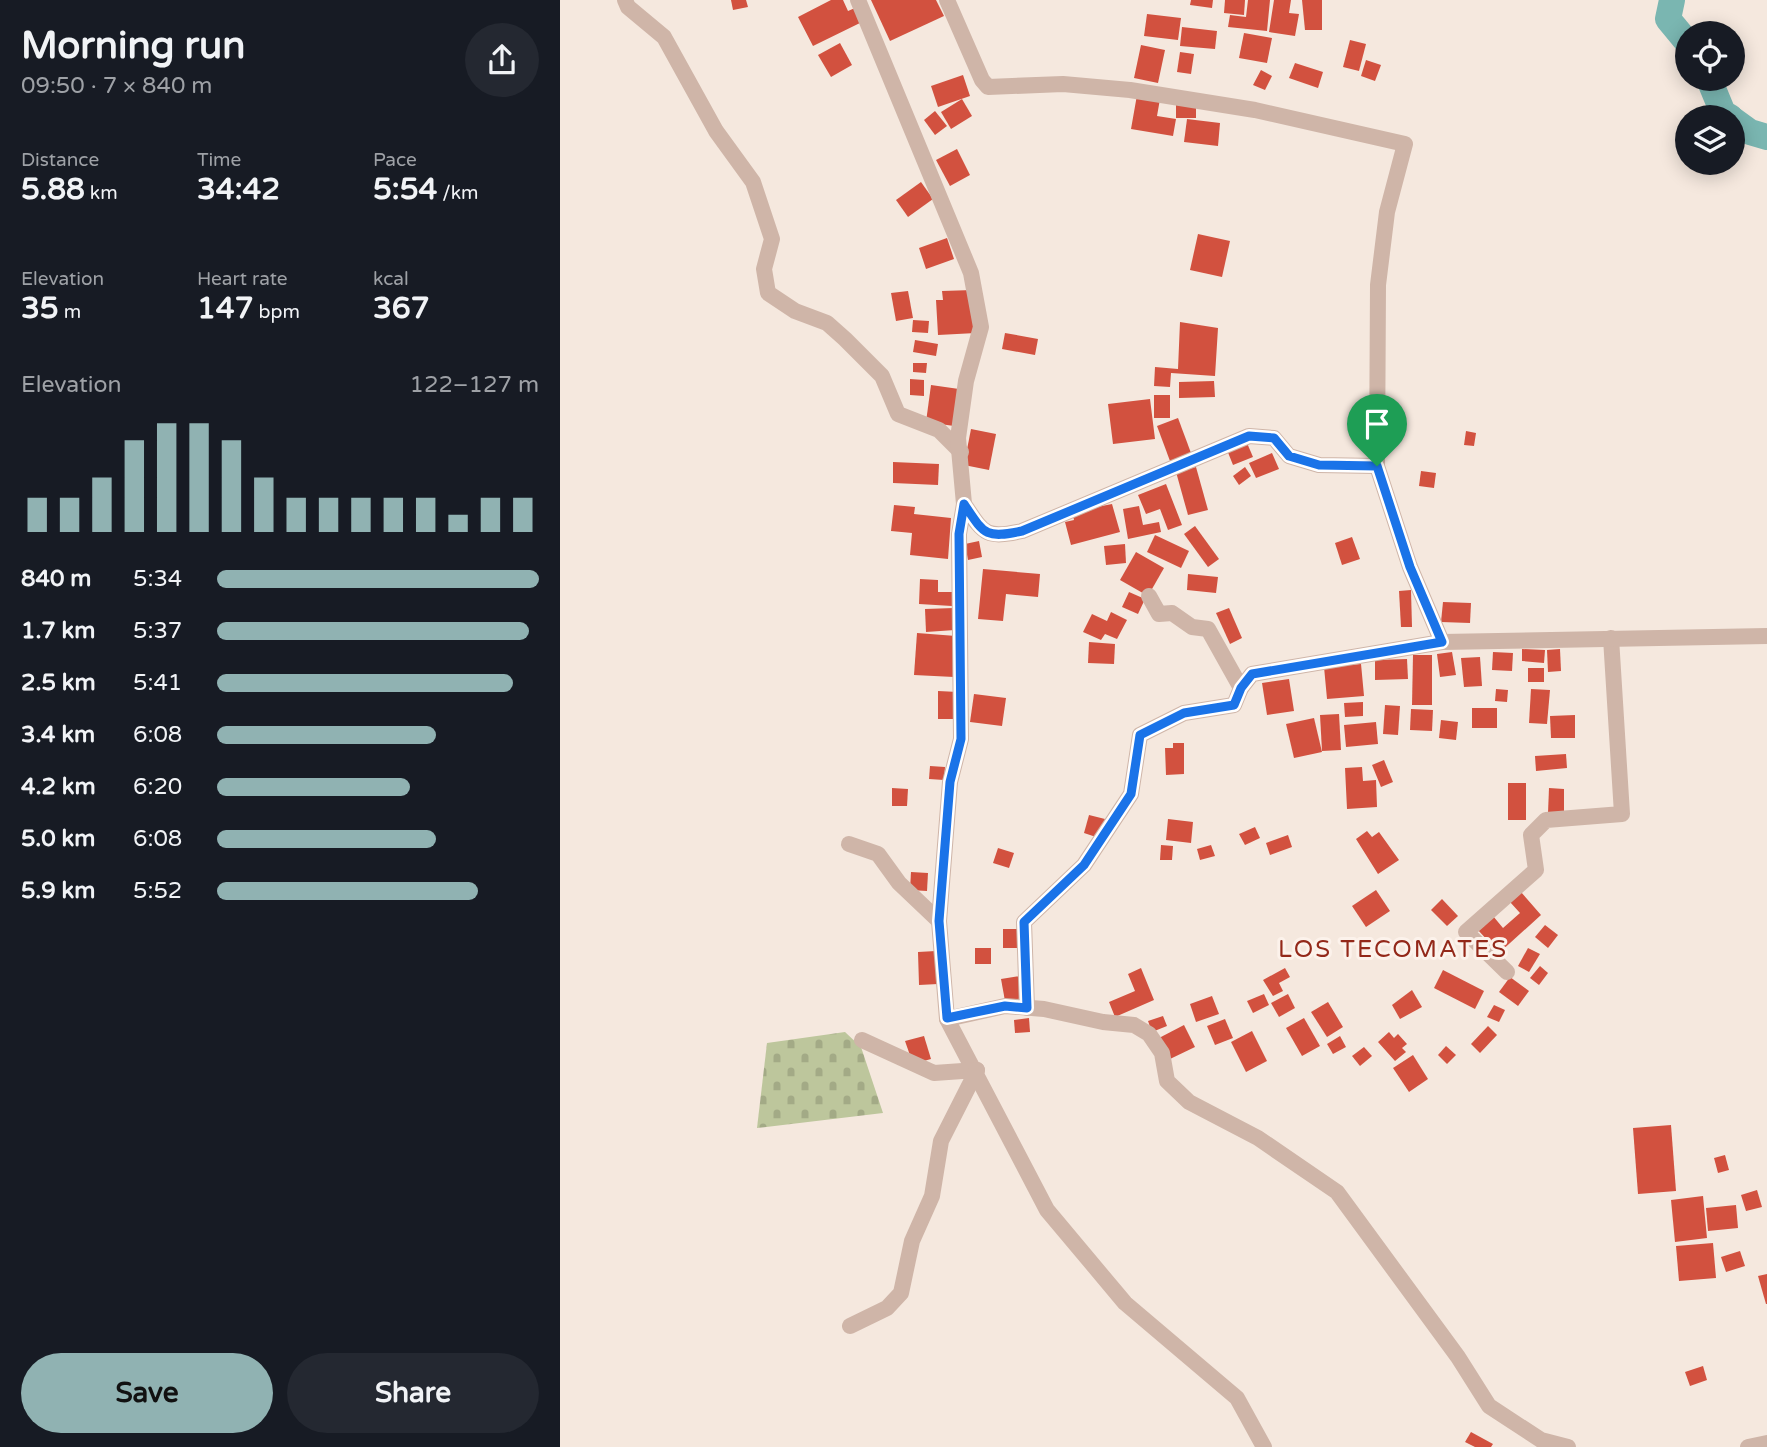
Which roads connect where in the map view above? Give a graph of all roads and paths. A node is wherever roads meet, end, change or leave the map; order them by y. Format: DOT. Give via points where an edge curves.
graph roads {
  1 [pos="625,0"];
  2 [pos="858,0"];
  3 [pos="947,0"];
  4 [pos="961,452"];
  5 [pos="1377,466"];
  6 [pos="964,504"];
  7 [pos="1149,596"];
  8 [pos="1767,636"];
  9 [pos="1611,638"];
  10 [pos="1442,642"];
  11 [pos="1241,688"];
  12 [pos="849,844"];
  13 [pos="939,921"];
  14 [pos="1507,972"];
  15 [pos="1027,1008"];
  16 [pos="947,1018"];
  17 [pos="862,1040"];
  18 [pos="976,1070"];
  19 [pos="850,1326"];
  20 [pos="1767,1443"];
  21 [pos="1265,1447"];
  22 [pos="1568,1447"];
  23 [pos="1748,1447"];
  1 -- 4 [label="street" via="664,37 716,131 753,182 772,239 764,269 768,293 795,311 827,323 883,376 898,414 939,430"];
  2 -- 4 [label="street" via="971,273 981,327 966,381 958,438"];
  3 -- 5 [label="street" via="988,87 1063,84 1130,89 1255,110 1405,144 1387,212 1378,285"];
  4 -- 6 [label="street"];
  5 -- 6 [label="street" via="1319,465 1289,456 1274,438 1249,436 1022,531 996,537 982,531"];
  5 -- 10 [label="street" via="1410,567"];
  6 -- 13 [label="street" via="959,534 961,739 950,782"];
  7 -- 11 [label="street" via="1159,614 1172,613 1192,627 1208,629"];
  8 -- 9 [label="street"];
  9 -- 10 [label="street"];
  9 -- 14 [label="street" via="1622,814 1546,820 1531,835 1536,870 1466,932"];
  10 -- 11 [label="street" via="1252,674"];
  11 -- 15 [label="street" via="1234,705 1184,713 1140,735 1131,794 1084,865 1024,922"];
  12 -- 13 [label="street" via="878,853 899,883"];
  13 -- 16 [label="street"];
  15 -- 16 [label="street" via="1005,1006"];
  15 -- 22 [label="street" via="1134,1025 1149,1034 1162,1053 1167,1081 1189,1102 1258,1138 1337,1192 1489,1406 1541,1440"];
  16 -- 18 [label="street"];
  17 -- 18 [label="street" via="934,1073"];
  18 -- 19 [label="street" via="941,1141 932,1196 912,1241 901,1293 887,1308"];
  18 -- 21 [label="street" via="1047,1210 1125,1303 1237,1398"];
  20 -- 23 [label="street"];
}
